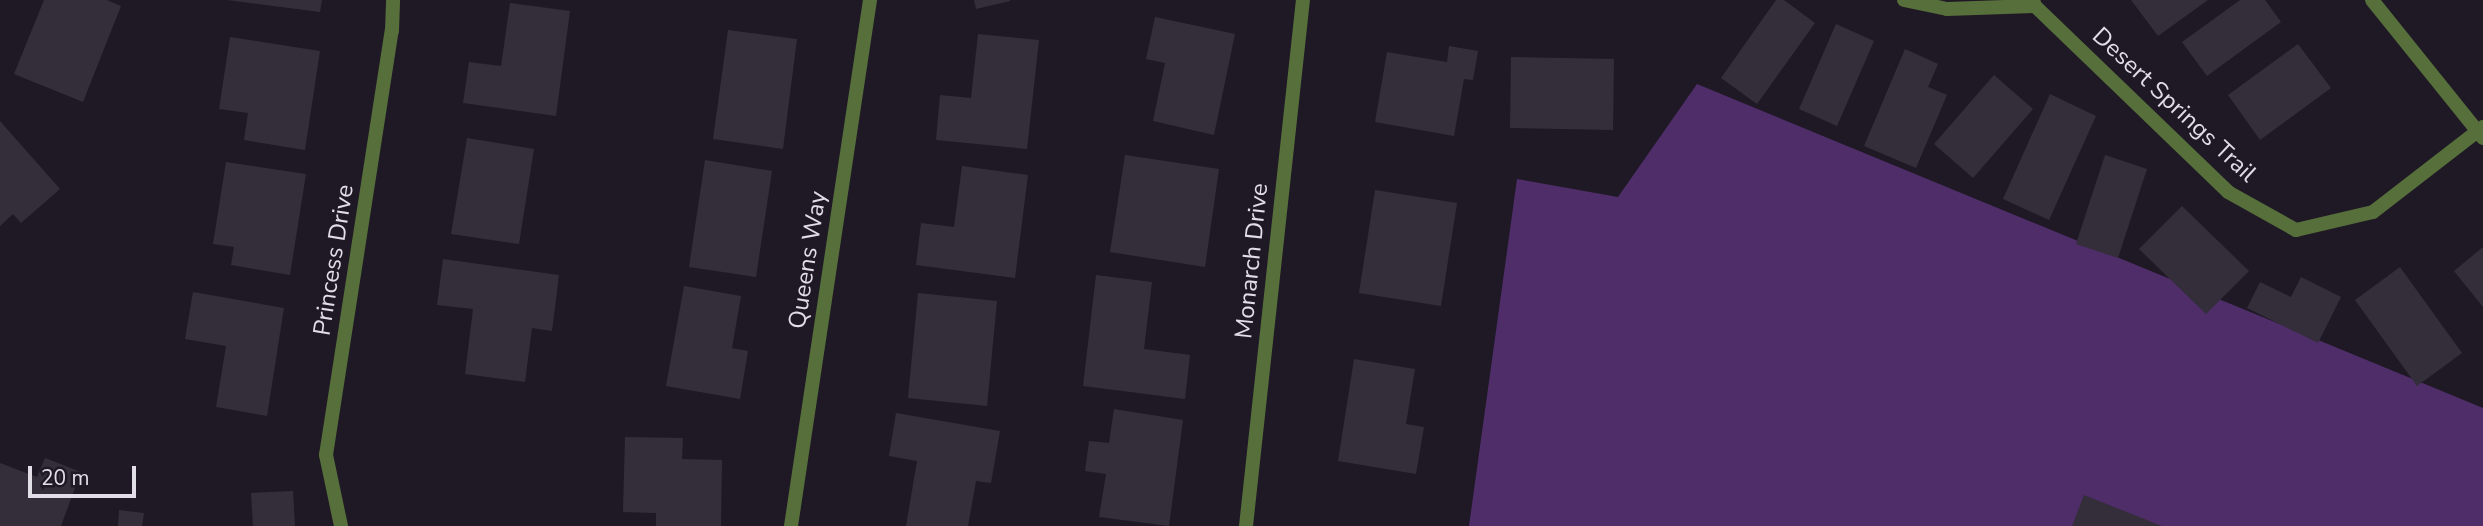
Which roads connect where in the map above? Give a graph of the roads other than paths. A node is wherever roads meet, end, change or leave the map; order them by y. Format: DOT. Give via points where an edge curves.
graph roads {
  1 [pos="393,0"];
  2 [pos="870,0"];
  3 [pos="1303,0"];
  4 [pos="1904,0"];
  5 [pos="2372,0"];
  6 [pos="2034,3"];
  7 [pos="2481,132"];
  8 [pos="341,526"];
  9 [pos="791,526"];
  10 [pos="1246,526"];
  1 -- 8 [label="street, Princess Drive" via="327,455"];
  2 -- 9 [label="street, Queens Way"];
  3 -- 10 [label="street, Monarch Drive"];
  4 -- 6 [label="street" via="1947,9"];
  5 -- 7 [label="street"];
  6 -- 7 [label="street, Desert Springs Trail" via="2228,192 2296,230 2373,212"];
}
